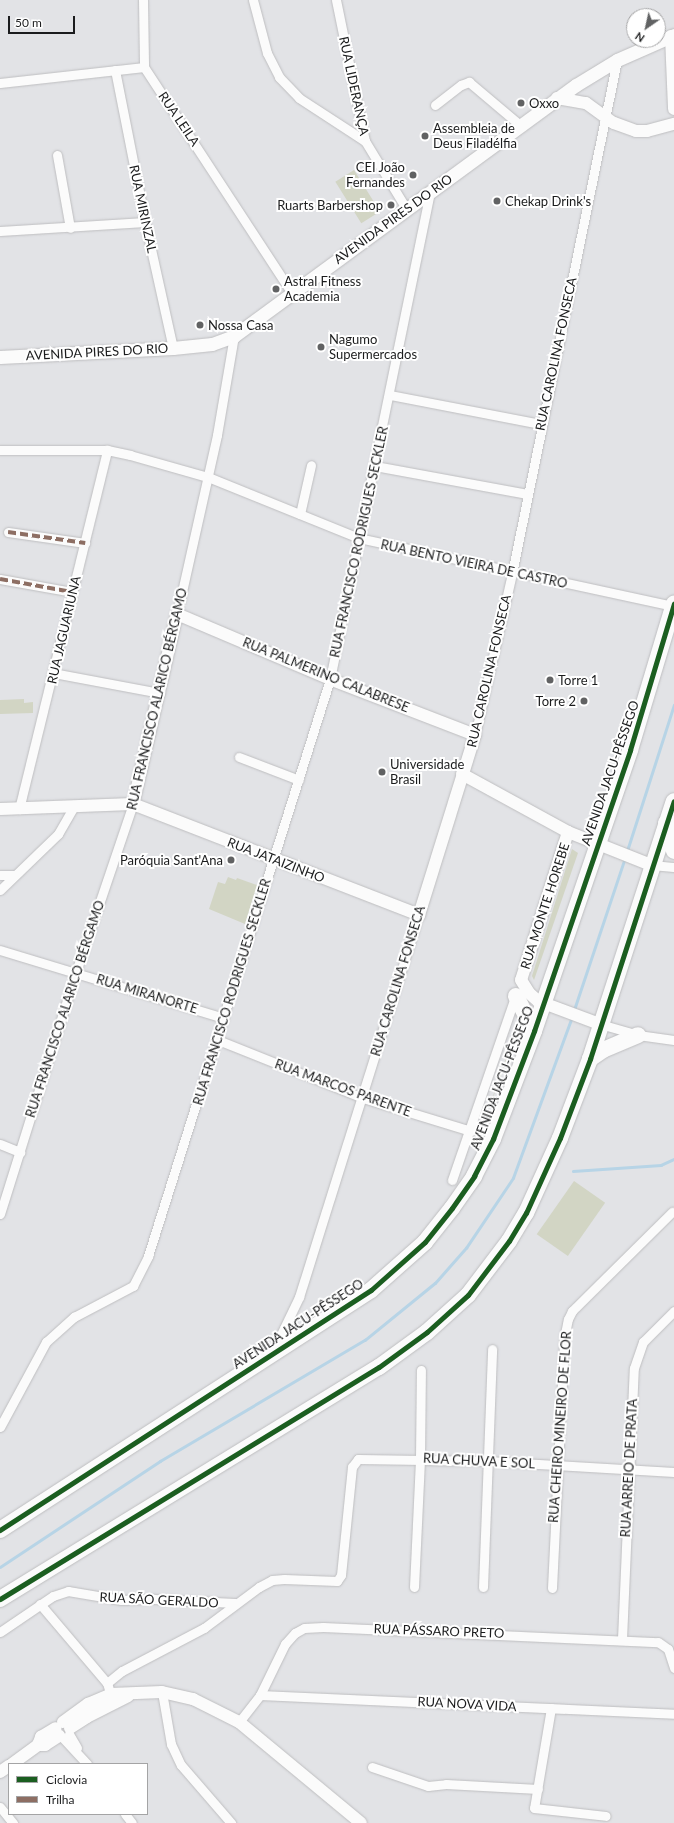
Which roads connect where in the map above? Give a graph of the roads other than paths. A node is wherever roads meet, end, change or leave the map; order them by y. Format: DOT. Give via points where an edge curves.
graph roads {
  1 [pos="143,0"];
  2 [pos="253,0"];
  3 [pos="336,0"];
  4 [pos="673,35"];
  5 [pos="617,60"];
  6 [pos="144,67"];
  7 [pos="115,70"];
  8 [pos="0,83"];
  9 [pos="557,98"];
  10 [pos="435,105"];
  11 [pos="674,109"];
  12 [pos="604,117"];
  13 [pos="674,124"];
  14 [pos="521,126"];
  15 [pos="365,140"];
  16 [pos="57,155"];
  17 [pos="430,193"];
  18 [pos="407,210"];
  19 [pos="145,222"];
  20 [pos="70,228"];
  21 [pos="0,231"];
  22 [pos="292,293"];
  23 [pos="234,336"];
  24 [pos="173,348"];
  25 [pos="0,357"];
  26 [pos="390,395"];
  27 [pos="541,424"];
  28 [pos="0,450"];
  29 [pos="107,450"];
  30 [pos="311,465"];
  31 [pos="375,466"];
  32 [pos="208,477"];
  33 [pos="527,494"];
  34 [pos="300,514"];
  35 [pos="8,532"];
  36 [pos="358,538"];
  37 [pos="85,543"];
  38 [pos="512,573"];
  39 [pos="0,579"];
  40 [pos="72,592"];
  41 [pos="674,604"];
  42 [pos="177,614"];
  43 [pos="53,673"];
  44 [pos="330,679"];
  45 [pos="160,693"];
  46 [pos="475,734"];
  47 [pos="239,757"];
  48 [pos="462,774"];
  49 [pos="299,780"];
  50 [pos="674,801"];
  51 [pos="133,804"];
  52 [pos="74,806"];
  53 [pos="0,809"];
  54 [pos="19,809"];
  55 [pos="666,823"];
  56 [pos="568,832"];
  57 [pos="601,846"];
  58 [pos="674,851"];
  59 [pos="274,859"];
  60 [pos="648,864"];
  61 [pos="674,867"];
  62 [pos="0,875"];
  63 [pos="15,875"];
  64 [pos="0,890"];
  65 [pos="419,915"];
  66 [pos="0,950"];
  67 [pos="76,972"];
  68 [pos="521,980"];
  69 [pos="516,996"];
  70 [pos="547,1005"];
  71 [pos="224,1018"];
  72 [pos="595,1022"];
  73 [pos="534,1031"];
  74 [pos="638,1034"];
  75 [pos="218,1040"];
  76 [pos="674,1040"];
  77 [pos="590,1059"];
  78 [pos="363,1098"];
  79 [pos="471,1131"];
  80 [pos="0,1144"];
  81 [pos="20,1152"];
  82 [pos="452,1180"];
  83 [pos="672,1212"];
  84 [pos="0,1214"];
  85 [pos="674,1311"];
  86 [pos="492,1349"];
  87 [pos="270,1355"];
  88 [pos="421,1370"];
  89 [pos="0,1427"];
  90 [pos="420,1458"];
  91 [pos="488,1461"];
  92 [pos="557,1465"];
  93 [pos="629,1470"];
  94 [pos="674,1472"];
  95 [pos="0,1530"];
  96 [pos="414,1587"];
  97 [pos="483,1587"];
  98 [pos="552,1588"];
  99 [pos="0,1599"];
  100 [pos="40,1604"];
  101 [pos="235,1604"];
  102 [pos="0,1632"];
  103 [pos="622,1639"];
  104 [pos="674,1668"];
  105 [pos="162,1692"];
  106 [pos="110,1693"];
  107 [pos="260,1695"];
  108 [pos="550,1708"];
  109 [pos="674,1714"];
  110 [pos="239,1722"];
  111 [pos="63,1731"];
  112 [pos="86,1762"];
  113 [pos="13,1763"];
  114 [pos="372,1767"];
  115 [pos="538,1789"];
  116 [pos="0,1807"];
  117 [pos="126,1815"];
  118 [pos="606,1816"];
  119 [pos="13,1823"];
  120 [pos="132,1823"];
  121 [pos="231,1823"];
  122 [pos="361,1823"];
  1 -- 6 [label="street"];
  2 -- 15 [label="street" via="267,53 279,77 299,98"];
  3 -- 15 [label="street, RUA LIDERANÇA"];
  4 -- 5 [label="main road, AVENIDA PIRES DO RIO"];
  4 -- 11 [label="street"];
  5 -- 9 [label="main road, AVENIDA PIRES DO RIO"];
  5 -- 12 [label="street, RUA CAROLINA FONSECA"];
  6 -- 7 [label="street"];
  6 -- 22 [label="street, RUA LEILA"];
  7 -- 8 [label="street"];
  7 -- 19 [label="street, RUA MIRINZAL"];
  9 -- 12 [label="street" via="586,103"];
  9 -- 14 [label="main road, AVENIDA PIRES DO RIO"];
  10 -- 14 [label="street" via="469,82"];
  12 -- 13 [label="street" via="624,128 636,131"];
  12 -- 27 [label="street, RUA CAROLINA FONSECA"];
  14 -- 17 [label="main road, AVENIDA PIRES DO RIO"];
  15 -- 18 [label="street, RUA LIDERANÇA"];
  16 -- 20 [label="street"];
  17 -- 18 [label="main road, AVENIDA PIRES DO RIO"];
  17 -- 26 [label="street, RUA FRANCISCO RODRIGUES SECKLER"];
  18 -- 22 [label="main road, AVENIDA PIRES DO RIO"];
  19 -- 20 [label="street"];
  19 -- 24 [label="street, RUA MIRINZAL"];
  20 -- 21 [label="street"];
  22 -- 23 [label="main road, AVENIDA PIRES DO RIO"];
  23 -- 24 [label="main road, AVENIDA PIRES DO RIO" via="212,344"];
  23 -- 32 [label="street, RUA FRANCISCO ALARICO BÉRGAMO"];
  24 -- 25 [label="main road, AVENIDA PIRES DO RIO"];
  26 -- 27 [label="street"];
  26 -- 31 [label="street, RUA FRANCISCO RODRIGUES SECKLER"];
  27 -- 33 [label="street, RUA CAROLINA FONSECA"];
  28 -- 29 [label="street, RUA BENTO VIEIRA DE CASTRO"];
  29 -- 32 [label="street, RUA BENTO VIEIRA DE CASTRO"];
  29 -- 37 [label="street, RUA JAGUARIUNA"];
  30 -- 34 [label="street"];
  31 -- 33 [label="street"];
  31 -- 36 [label="street, RUA FRANCISCO RODRIGUES SECKLER"];
  32 -- 34 [label="street, RUA BENTO VIEIRA DE CASTRO"];
  32 -- 42 [label="street, RUA FRANCISCO ALARICO BÉRGAMO"];
  33 -- 38 [label="street, RUA CAROLINA FONSECA"];
  34 -- 36 [label="street, RUA BENTO VIEIRA DE CASTRO"];
  35 -- 37 [label="street"];
  36 -- 38 [label="street, RUA BENTO VIEIRA DE CASTRO"];
  36 -- 44 [label="street, RUA FRANCISCO RODRIGUES SECKLER"];
  37 -- 40 [label="street, RUA JAGUARIUNA"];
  38 -- 41 [label="street, RUA BENTO VIEIRA DE CASTRO"];
  38 -- 46 [label="street, RUA CAROLINA FONSECA"];
  39 -- 40 [label="street"];
  40 -- 43 [label="street, RUA JAGUARIUNA"];
  41 -- 57 [label="highway, AVENIDA JACU-PÊSSEGO"];
  42 -- 44 [label="street, RUA PALMERINO CALABRESE"];
  42 -- 45 [label="street, RUA FRANCISCO ALARICO BÉRGAMO"];
  43 -- 45 [label="street"];
  43 -- 54 [label="street, RUA JAGUARIUNA"];
  44 -- 46 [label="street, RUA PALMERINO CALABRESE"];
  44 -- 49 [label="street, RUA FRANCISCO RODRIGUES SECKLER"];
  45 -- 51 [label="street, RUA FRANCISCO ALARICO BÉRGAMO"];
  46 -- 48 [label="street, RUA CAROLINA FONSECA"];
  47 -- 49 [label="street"];
  48 -- 56 [label="street"];
  48 -- 65 [label="street, RUA CAROLINA FONSECA"];
  49 -- 59 [label="street, RUA FRANCISCO RODRIGUES SECKLER"];
  50 -- 55 [label="highway"];
  51 -- 52 [label="street"];
  51 -- 59 [label="street, RUA JATAIZINHO"];
  51 -- 67 [label="street, RUA FRANCISCO ALARICO BÉRGAMO"];
  52 -- 54 [label="street"];
  52 -- 63 [label="street" via="58,834"];
  53 -- 54 [label="street"];
  55 -- 58 [label="highway"];
  55 -- 60 [label="highway"];
  56 -- 57 [label="street"];
  56 -- 68 [label="street, RUA MONTE HOREBE"];
  57 -- 60 [label="street"];
  57 -- 70 [label="highway, AVENIDA JACU-PÊSSEGO"];
  59 -- 65 [label="street, RUA JATAIZINHO"];
  59 -- 71 [label="street, RUA FRANCISCO RODRIGUES SECKLER"];
  60 -- 61 [label="street"];
  60 -- 72 [label="highway"];
  62 -- 63 [label="street"];
  63 -- 64 [label="street"];
  65 -- 78 [label="street, RUA CAROLINA FONSECA"];
  66 -- 67 [label="street, RUA MIRANORTE"];
  67 -- 71 [label="street, RUA MIRANORTE"];
  67 -- 81 [label="street, RUA FRANCISCO ALARICO BÉRGAMO"];
  68 -- 69 [label="street, RUA MONTE HOREBE"];
  68 -- 70 [label="street, RUA MONTE HOREBE" via="529,993"];
  69 -- 73 [label="highway"];
  69 -- 79 [label="street, RUA MONTE HOREBE"];
  70 -- 72 [label="street, AVENIDA JACU-PÊSSEGO"];
  70 -- 73 [label="highway, AVENIDA JACU-PÊSSEGO"];
  71 -- 75 [label="street, RUA FRANCISCO RODRIGUES SECKLER"];
  72 -- 74 [label="street"];
  72 -- 77 [label="highway"];
  73 -- 87 [label="highway, AVENIDA JACU-PÊSSEGO" via="493,1139 474,1176 425,1242 371,1290"];
  74 -- 76 [label="street"];
  74 -- 77 [label="highway"];
  75 -- 78 [label="street, RUA MARCOS PARENTE"];
  75 -- 89 [label="street, RUA FRANCISCO RODRIGUES SECKLER" via="148,1256 133,1286 74,1316 46,1342"];
  77 -- 99 [label="highway" via="558,1144 526,1213 487,1272 448,1315 379,1366"];
  78 -- 79 [label="street, RUA MARCOS PARENTE"];
  78 -- 87 [label="street, RUA CAROLINA FONSECA" via="299,1297"];
  79 -- 82 [label="street, RUA MONTE HOREBE"];
  80 -- 81 [label="street"];
  81 -- 84 [label="street, RUA FRANCISCO ALARICO BÉRGAMO"];
  83 -- 92 [label="street, RUA CHEIRO MINEIRO DE FLOR" via="572,1312 568,1319 564,1339"];
  85 -- 93 [label="street, RUA ARREIO DE PRATA" via="643,1342 636,1359"];
  86 -- 91 [label="street"];
  87 -- 95 [label="highway, AVENIDA JACU-PÊSSEGO"];
  88 -- 90 [label="street"];
  90 -- 91 [label="street, RUA CHUVA E SOL"];
  90 -- 96 [label="street"];
  90 -- 101 [label="street, RUA CHUVA E SOL" via="365,1457 356,1460 352,1467 340,1578 335,1583 298,1579 272,1580"];
  91 -- 92 [label="street, RUA CHUVA E SOL"];
  91 -- 97 [label="street"];
  92 -- 93 [label="street, RUA CHUVA E SOL"];
  92 -- 98 [label="street, RUA CHEIRO MINEIRO DE FLOR"];
  93 -- 94 [label="street, RUA CHUVA E SOL"];
  93 -- 103 [label="street, RUA ARREIO DE PRATA"];
  100 -- 101 [label="street, RUA SÃO GERALDO" via="68,1591 121,1600 154,1599"];
  100 -- 102 [label="street, RUA SÃO GERALDO"];
  100 -- 106 [label="street"];
  101 -- 106 [label="street" via="204,1628 137,1661"];
  103 -- 104 [label="street, RUA PÁSSARO PRETO" via="661,1643 668,1650"];
  103 -- 107 [label="street, RUA PÁSSARO PRETO" via="323,1626 304,1628 285,1644"];
  105 -- 106 [label="street"];
  105 -- 110 [label="street" via="193,1699"];
  105 -- 121 [label="street" via="171,1744 178,1760"];
  106 -- 111 [label="street" via="88,1704"];
  107 -- 108 [label="street, RUA NOVA VIDA"];
  107 -- 110 [label="street, RUA PÁSSARO PRETO"];
  108 -- 109 [label="street, RUA NOVA VIDA"];
  108 -- 115 [label="street"];
  110 -- 122 [label="street"];
  111 -- 112 [label="street"];
  111 -- 113 [label="street" via="45,1745 38,1745"];
  114 -- 115 [label="street" via="428,1786 446,1784"];
  115 -- 118 [label="street" via="534,1808"];
  116 -- 119 [label="street"];
  117 -- 120 [label="street"];
}
